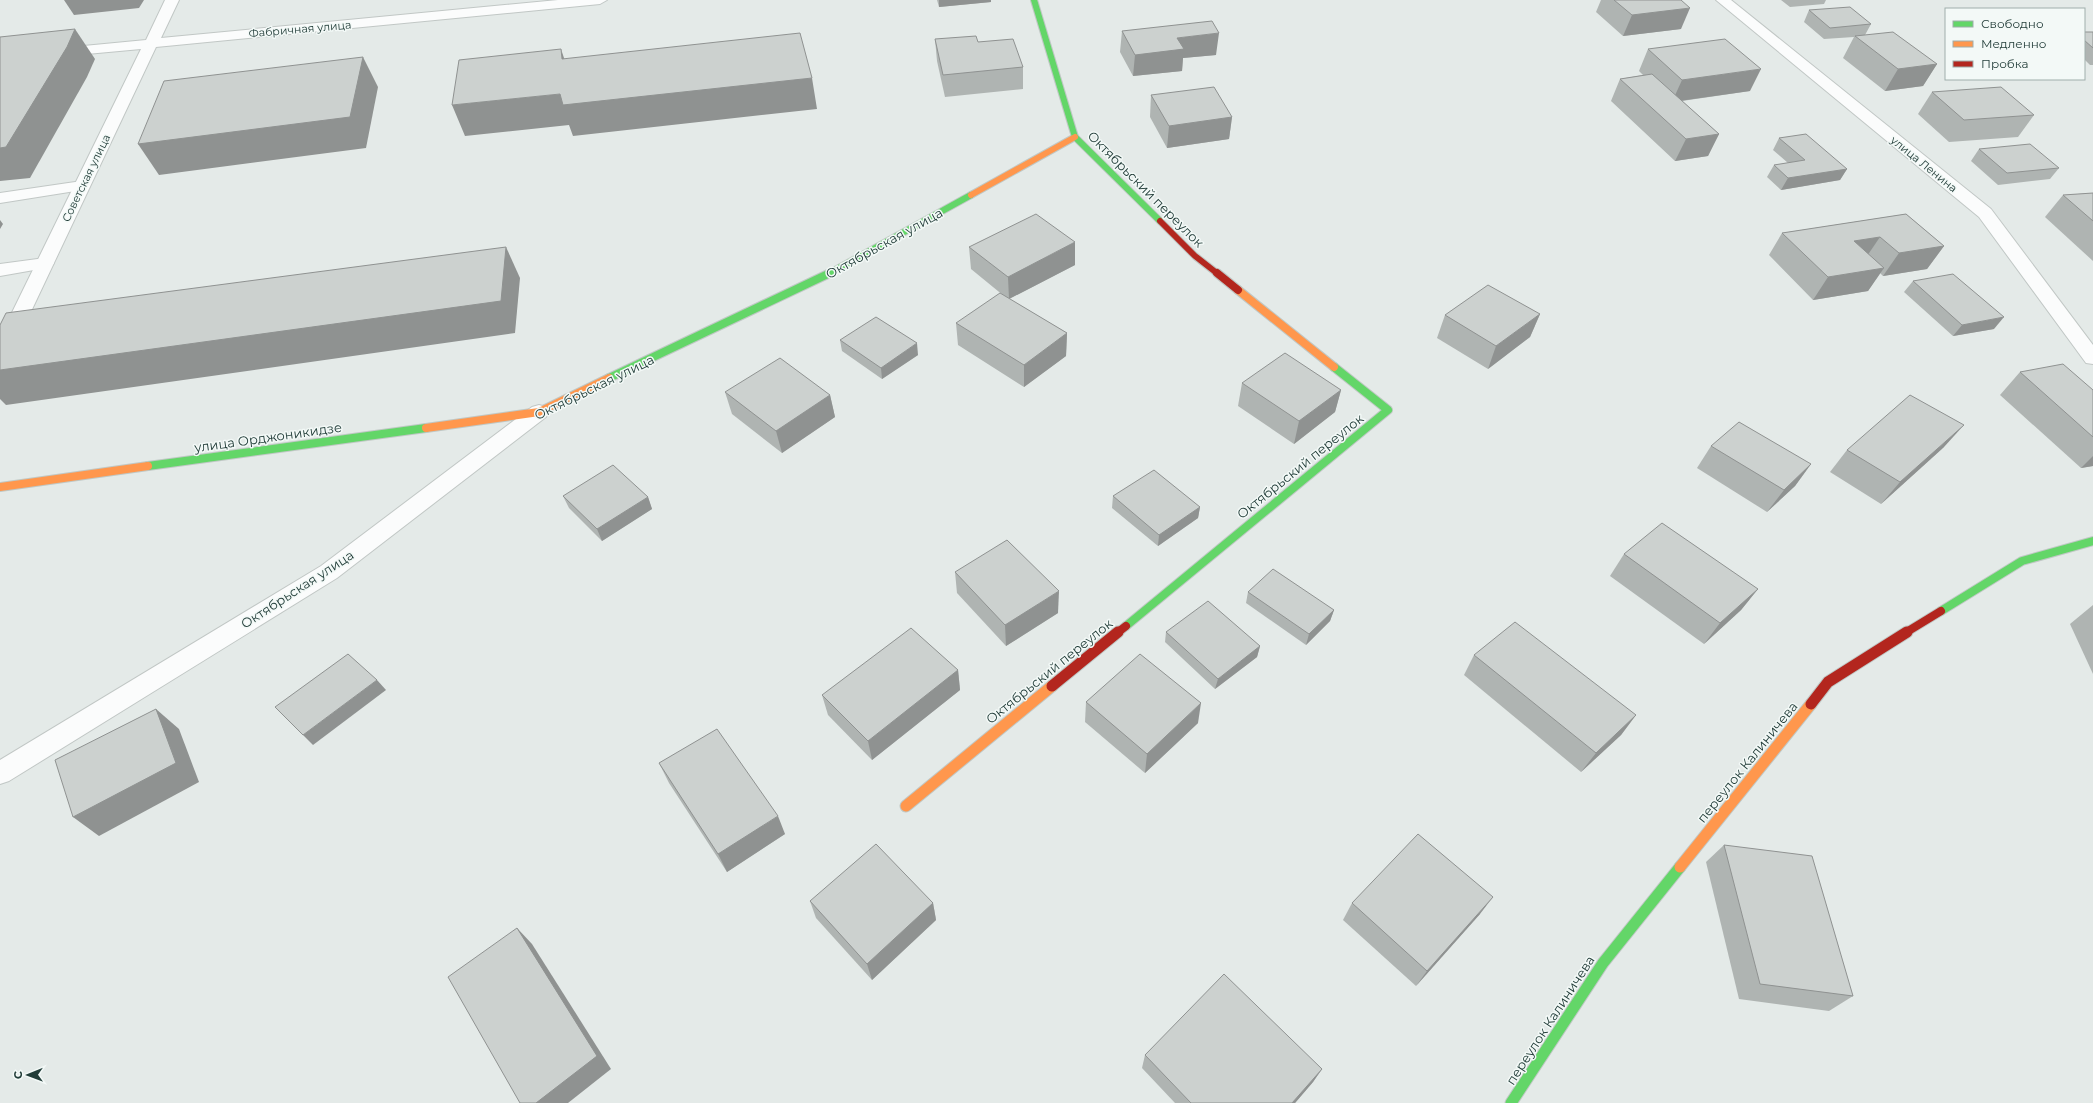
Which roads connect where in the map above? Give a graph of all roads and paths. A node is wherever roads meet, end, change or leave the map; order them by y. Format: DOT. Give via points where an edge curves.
graph roads {
  1 [pos="172,0"];
  2 [pos="600,0"];
  3 [pos="1034,0"];
  4 [pos="1723,0"];
  5 [pos="150,43"];
  6 [pos="0,58"];
  7 [pos="1075,137"];
  8 [pos="82,186"];
  9 [pos="0,198"];
  10 [pos="45,263"];
  11 [pos="0,270"];
  12 [pos="41,316"];
  13 [pos="18,319"];
  14 [pos="0,356"];
  15 [pos="2093,358"];
  16 [pos="539,412"];
  17 [pos="0,487"];
  18 [pos="2093,541"];
  19 [pos="0,773"];
  20 [pos="906,806"];
  21 [pos="1511,1103"];
  1 -- 5 [label="street, Советская улица"];
  2 -- 5 [label="street, Фабричная улица"];
  3 -- 7 [label="street"];
  4 -- 15 [label="street, улица Ленина" via="1985,213"];
  5 -- 6 [label="street, Фабричная улица"];
  5 -- 8 [label="street, Советская улица"];
  7 -- 16 [label="street, Октябрьская улица" via="839,269"];
  7 -- 20 [label="street, Октябрьский переулок" via="1195,256 1388,410"];
  8 -- 9 [label="street"];
  8 -- 10 [label="street, Советская улица"];
  10 -- 11 [label="street"];
  10 -- 13 [label="street, Советская улица"];
  12 -- 13 [label="street"];
  13 -- 14 [label="street, Советская улица"];
  16 -- 17 [label="street, улица Орджоникидзе"];
  16 -- 19 [label="street, Октябрьская улица" via="329,572"];
  18 -- 21 [label="street, переулок Калиничева" via="2022,561 1828,682 1603,962"];
}
